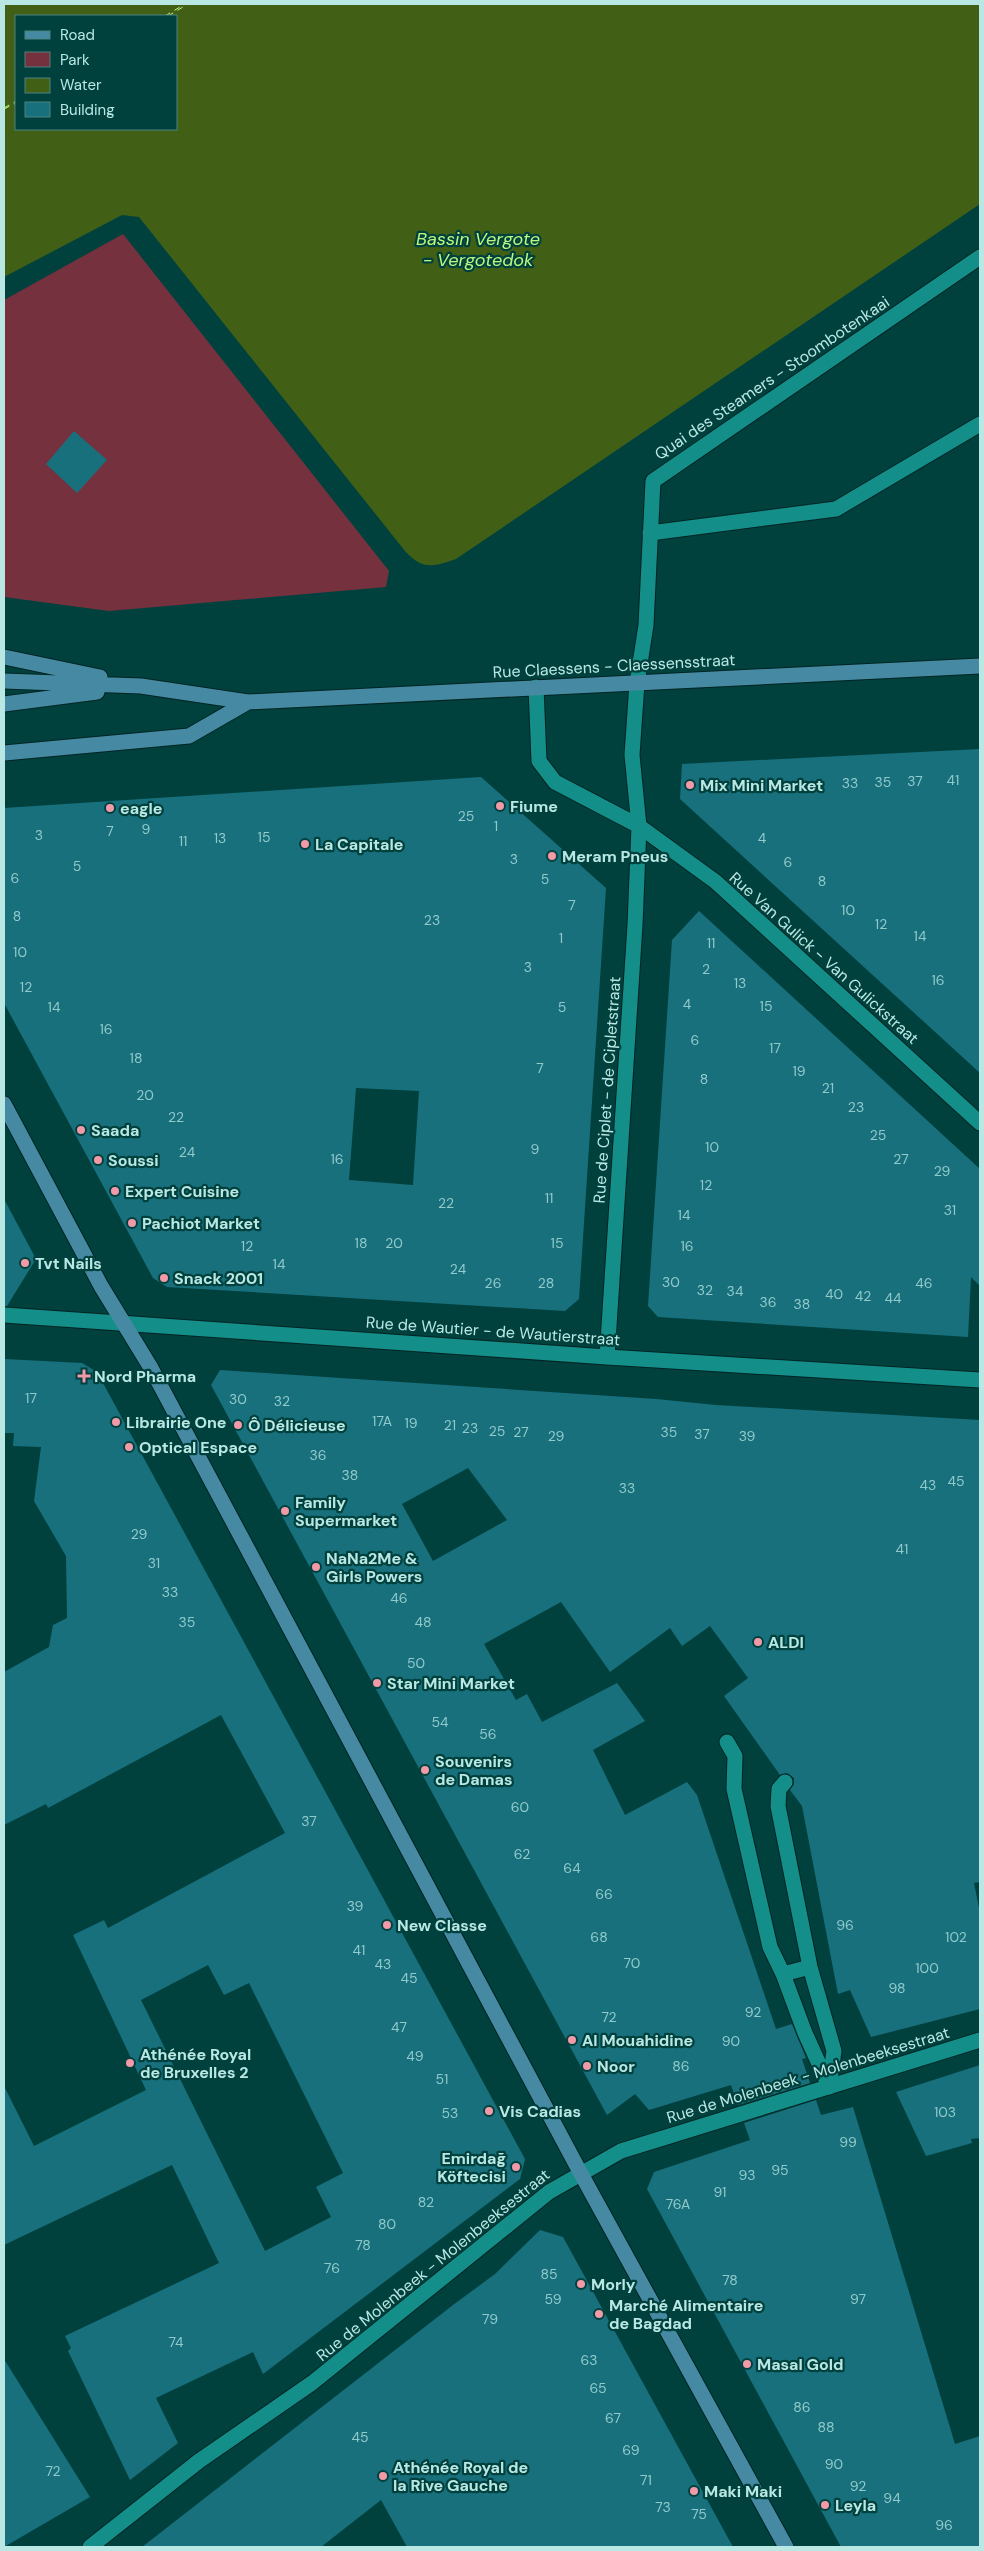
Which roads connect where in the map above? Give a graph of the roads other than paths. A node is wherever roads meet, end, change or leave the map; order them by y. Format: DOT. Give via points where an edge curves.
graph roads {
  1 [pos="980,257"];
  2 [pos="980,424"];
  3 [pos="650,533"];
  4 [pos="4,657"];
  5 [pos="980,666"];
  6 [pos="4,681"];
  7 [pos="637,683"];
  8 [pos="141,686"];
  9 [pos="536,688"];
  10 [pos="248,702"];
  11 [pos="4,704"];
  12 [pos="4,753"];
  13 [pos="639,826"];
  14 [pos="4,1104"];
  15 [pos="980,1123"];
  16 [pos="4,1315"];
  17 [pos="124,1323"];
  18 [pos="607,1357"];
  19 [pos="980,1380"];
  20 [pos="726,1742"];
  21 [pos="785,1782"];
  22 [pos="810,1967"];
  23 [pos="783,1974"];
  24 [pos="980,2040"];
  25 [pos="829,2087"];
  26 [pos="580,2172"];
  27 [pos="90,2547"];
  28 [pos="786,2547"];
  1 -- 3 [label="street, Quai des Steamers - Stoombotenkaai" via="653,481"];
  2 -- 3 [label="street" via="836,509"];
  3 -- 7 [label="street, Quai des Steamers - Stoombotenkaai" via="646,625"];
  4 -- 8 [label="street, Rue Claessens - Claessensstraat"];
  5 -- 7 [label="street, Rue Claessens - Claessensstraat"];
  6 -- 8 [label="street, Rue Claessens - Claessensstraat"];
  7 -- 9 [label="street, Rue Claessens - Claessensstraat"];
  7 -- 13 [label="street" via="632,755"];
  8 -- 10 [label="street, Rue Claessens - Claessensstraat"];
  8 -- 11 [label="street, Rue Claessens - Claessensstraat"];
  9 -- 10 [label="street, Rue Claessens - Claessensstraat"];
  9 -- 13 [label="street, Rue Van Gulick - Van Gulickstraat" via="540,760 555,782"];
  10 -- 12 [label="street, Rue Claessens - Claessensstraat" via="189,736"];
  13 -- 15 [label="street, Rue Van Gulick - Van Gulickstraat" via="716,882"];
  13 -- 18 [label="street, Rue de Ciplet - de Cipletstraat"];
  14 -- 17 [label="street"];
  16 -- 17 [label="street, Rue de Wautier - de Wautierstraat"];
  17 -- 18 [label="street, Rue de Wautier - de Wautierstraat"];
  17 -- 26 [label="street"];
  18 -- 19 [label="street, Rue de Wautier - de Wautierstraat"];
  20 -- 23 [label="street" via="735,1756 734,1789 770,1947"];
  21 -- 22 [label="street" via="779,1789 778,1806"];
  22 -- 23 [label="street"];
  22 -- 25 [label="street" via="834,2051"];
  23 -- 25 [label="street"];
  24 -- 25 [label="street, Rue de Molenbeek - Molenbeeksestraat"];
  25 -- 26 [label="street, Rue de Molenbeek - Molenbeeksestraat" via="621,2151"];
  26 -- 27 [label="street, Rue de Molenbeek - Molenbeeksestraat" via="549,2192 312,2383 199,2460"];
  26 -- 28 [label="street"];
}
